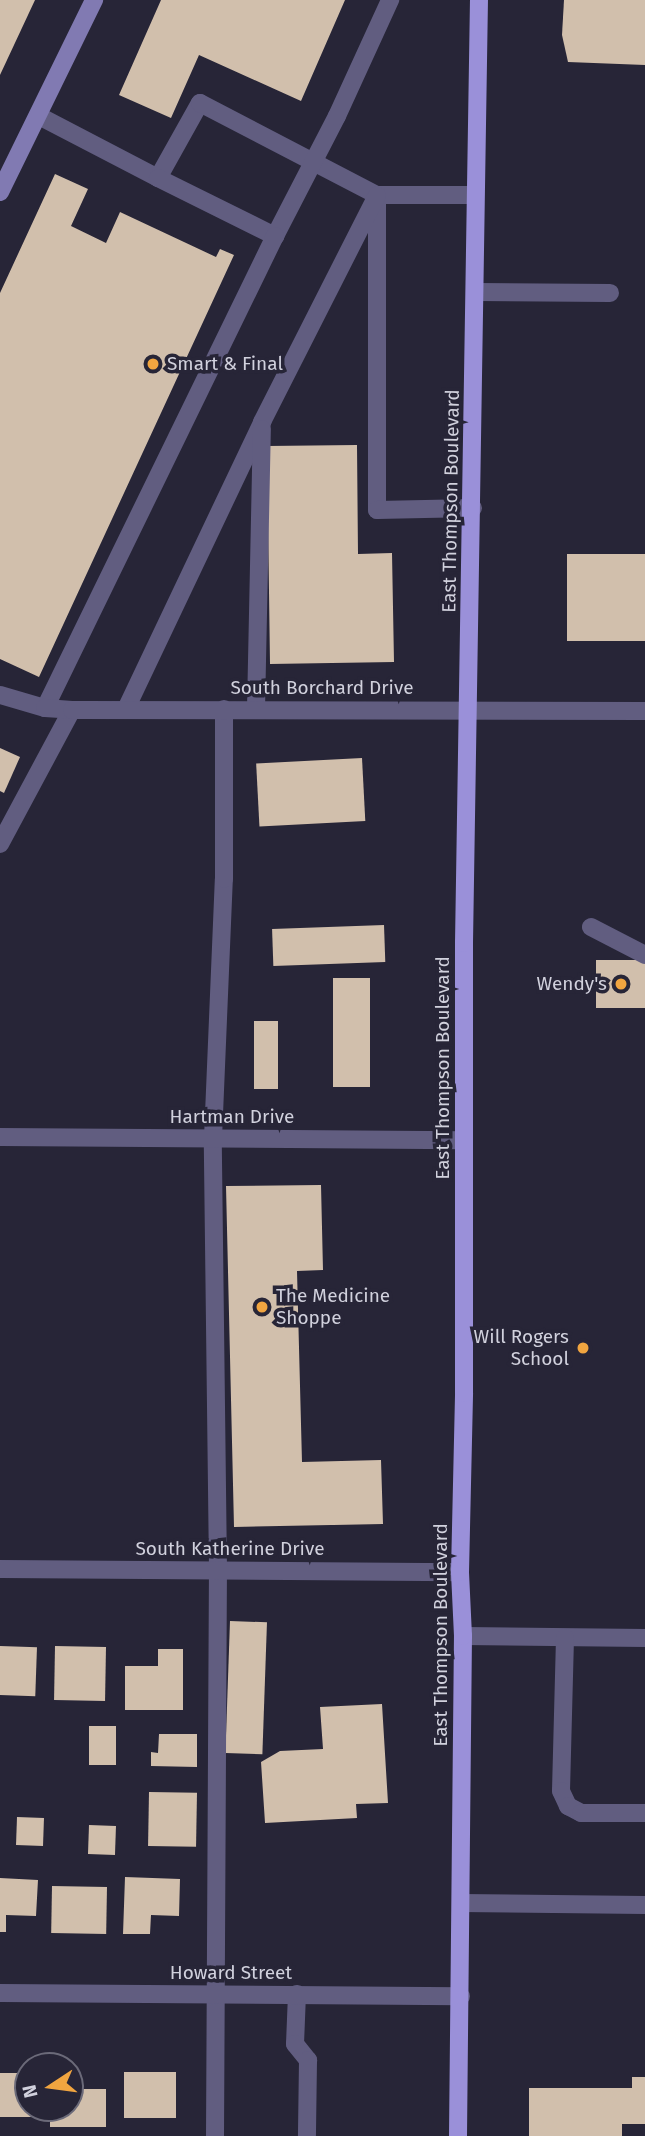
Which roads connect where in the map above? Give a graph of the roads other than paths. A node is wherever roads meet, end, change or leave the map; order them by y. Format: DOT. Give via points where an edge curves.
graph roads {
  1 [pos="94,0"];
  2 [pos="390,0"];
  3 [pos="479,0"];
  4 [pos="39,116"];
  5 [pos="314,163"];
  6 [pos="158,178"];
  7 [pos="0,192"];
  8 [pos="377,195"];
  9 [pos="475,195"];
  10 [pos="275,236"];
  11 [pos="476,292"];
  12 [pos="610,293"];
  13 [pos="262,422"];
  14 [pos="473,508"];
  15 [pos="0,695"];
  16 [pos="45,708"];
  17 [pos="126,709"];
  18 [pos="225,709"];
  19 [pos="256,709"];
  20 [pos="72,710"];
  21 [pos="467,711"];
  22 [pos="645,711"];
  23 [pos="0,844"];
  24 [pos="591,927"];
  25 [pos="645,955"];
  26 [pos="0,1137"];
  27 [pos="213,1138"];
  28 [pos="463,1140"];
  29 [pos="0,1569"];
  30 [pos="218,1570"];
  31 [pos="460,1572"];
  32 [pos="463,1636"];
  33 [pos="645,1637"];
  34 [pos="565,1638"];
  35 [pos="645,1813"];
  36 [pos="461,1903"];
  37 [pos="645,1905"];
  38 [pos="0,1993"];
  39 [pos="216,1993"];
  40 [pos="297,1994"];
  41 [pos="461,1996"];
  42 [pos="215,2136"];
  43 [pos="307,2136"];
  44 [pos="458,2136"];
  1 -- 4 [label="main road"];
  2 -- 5 [label="street"];
  3 -- 9 [label="main road, East Thompson Boulevard"];
  4 -- 6 [label="street"];
  4 -- 7 [label="main road"];
  5 -- 6 [label="street" via="200,103"];
  5 -- 8 [label="street"];
  5 -- 10 [label="street"];
  6 -- 10 [label="street"];
  8 -- 9 [label="street"];
  8 -- 13 [label="street"];
  8 -- 14 [label="street" via="377,510"];
  9 -- 11 [label="main road, East Thompson Boulevard"];
  10 -- 16 [label="street"];
  11 -- 12 [label="street"];
  11 -- 14 [label="main road, East Thompson Boulevard"];
  13 -- 17 [label="street"];
  13 -- 19 [label="street"];
  14 -- 21 [label="main road, East Thompson Boulevard"];
  15 -- 16 [label="street, South Borchard Drive"];
  16 -- 20 [label="street, South Borchard Drive"];
  17 -- 18 [label="street, South Borchard Drive"];
  17 -- 20 [label="street, South Borchard Drive"];
  18 -- 19 [label="street, South Borchard Drive"];
  18 -- 27 [label="street" via="224,879"];
  19 -- 21 [label="street, South Borchard Drive"];
  20 -- 23 [label="street"];
  21 -- 22 [label="street, South Borchard Drive"];
  21 -- 28 [label="main road, East Thompson Boulevard"];
  24 -- 25 [label="street"];
  26 -- 27 [label="street, Hartman Drive"];
  27 -- 28 [label="street, Hartman Drive"];
  27 -- 30 [label="street"];
  28 -- 31 [label="main road, East Thompson Boulevard"];
  29 -- 30 [label="street, South Katherine Drive"];
  30 -- 31 [label="street, South Katherine Drive"];
  30 -- 39 [label="street"];
  31 -- 32 [label="main road, East Thompson Boulevard"];
  32 -- 34 [label="street"];
  32 -- 36 [label="main road, East Thompson Boulevard"];
  33 -- 34 [label="street"];
  34 -- 35 [label="street" via="561,1791 568,1806 581,1813"];
  36 -- 37 [label="street"];
  36 -- 41 [label="main road, East Thompson Boulevard"];
  38 -- 39 [label="street, Howard Street"];
  39 -- 40 [label="street, Howard Street"];
  39 -- 42 [label="street"];
  40 -- 41 [label="street, Howard Street"];
  40 -- 43 [label="street" via="295,2045 307,2060"];
  41 -- 44 [label="main road, East Thompson Boulevard"];
}
